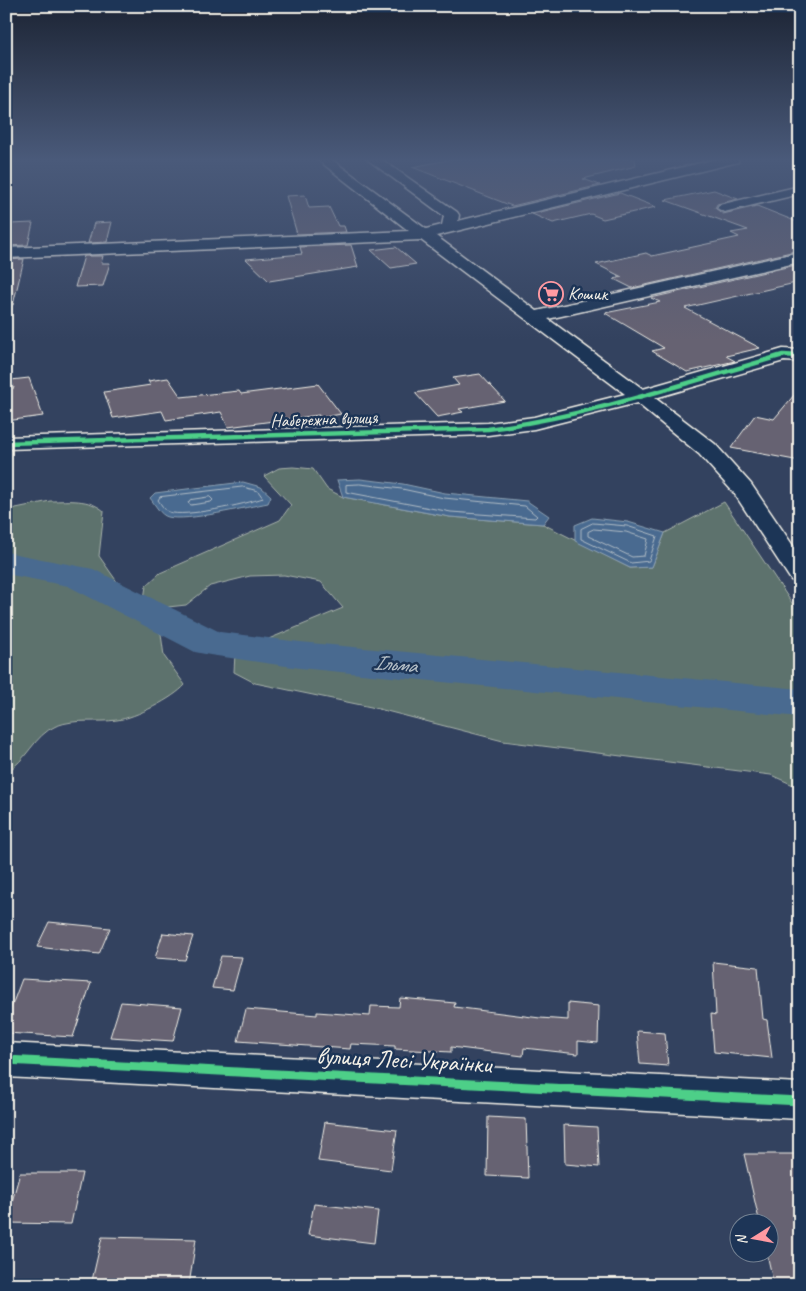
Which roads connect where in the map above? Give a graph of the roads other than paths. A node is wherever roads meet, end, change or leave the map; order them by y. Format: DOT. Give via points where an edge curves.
graph roads {
  1 [pos="401,219"];
  2 [pos="455,219"];
  3 [pos="459,219"];
  4 [pos="450,221"];
  5 [pos="422,235"];
  6 [pos="6,253"];
  7 [pos="800,257"];
  8 [pos="533,317"];
  9 [pos="800,356"];
  10 [pos="638,396"];
  11 [pos="6,443"];
  12 [pos="800,575"];
  13 [pos="6,1060"];
  14 [pos="800,1101"];
  1 -- 5 [label="street"];
  2 -- 4 [label="street"];
  3 -- 4 [label="street"];
  4 -- 5 [label="street"];
  5 -- 6 [label="street"];
  5 -- 8 [label="street"];
  7 -- 8 [label="street"];
  8 -- 10 [label="street"];
  9 -- 10 [label="street, Набережна вулиця" via="783,355"];
  10 -- 11 [label="street, Набережна вулиця" via="534,423 488,429"];
  10 -- 12 [label="street" via="706,449 743,489"];
  13 -- 14 [label="street, вулиця Лесі Українки"];
}
